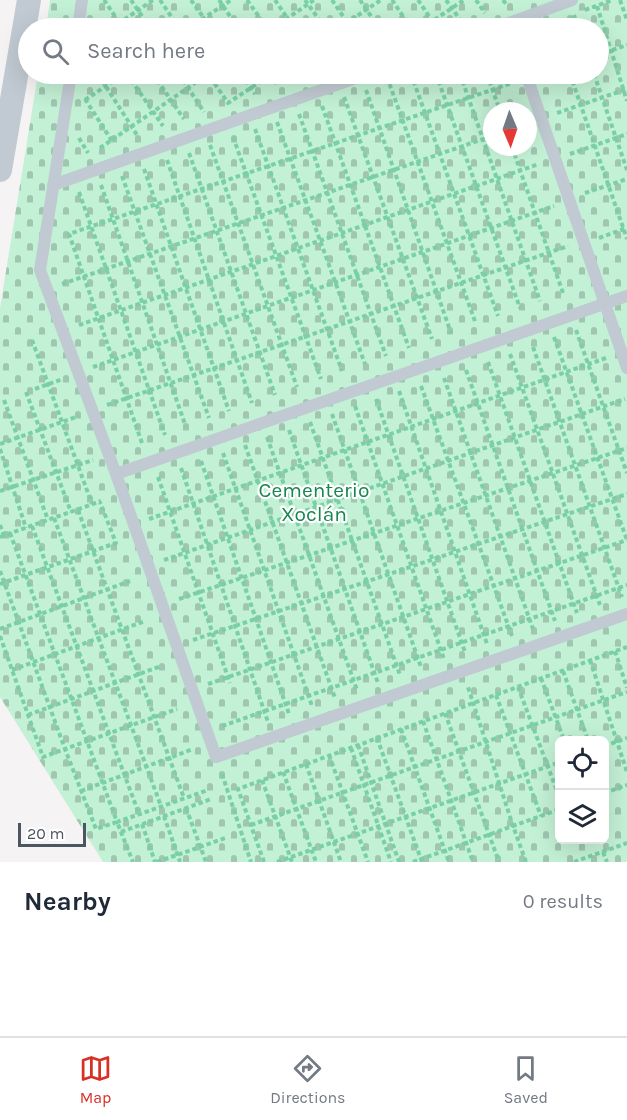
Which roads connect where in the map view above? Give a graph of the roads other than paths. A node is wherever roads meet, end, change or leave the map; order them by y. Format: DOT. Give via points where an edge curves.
graph roads {
  1 [pos="29,0"];
  2 [pos="82,0"];
  3 [pos="572,0"];
  4 [pos="23,18"];
  5 [pos="79,18"];
  6 [pos="529,18"];
  7 [pos="18,31"];
  8 [pos="10,54"];
  9 [pos="69,84"];
  10 [pos="351,84"];
  11 [pos="523,84"];
  12 [pos="0,170"];
  13 [pos="53,185"];
  14 [pos="627,296"];
  15 [pos="605,303"];
  16 [pos="627,368"];
  17 [pos="116,474"];
  18 [pos="627,614"];
  1 -- 4 [label="street"];
  2 -- 5 [label="lane"];
  3 -- 6 [label="lane"];
  7 -- 8 [label="street"];
  8 -- 12 [label="street"];
  9 -- 13 [label="lane"];
  10 -- 13 [label="lane"];
  11 -- 15 [label="lane"];
  13 -- 17 [label="lane" via="40,270"];
  14 -- 15 [label="lane"];
  15 -- 16 [label="lane"];
  15 -- 17 [label="lane"];
  17 -- 18 [label="lane" via="216,756"];
}
